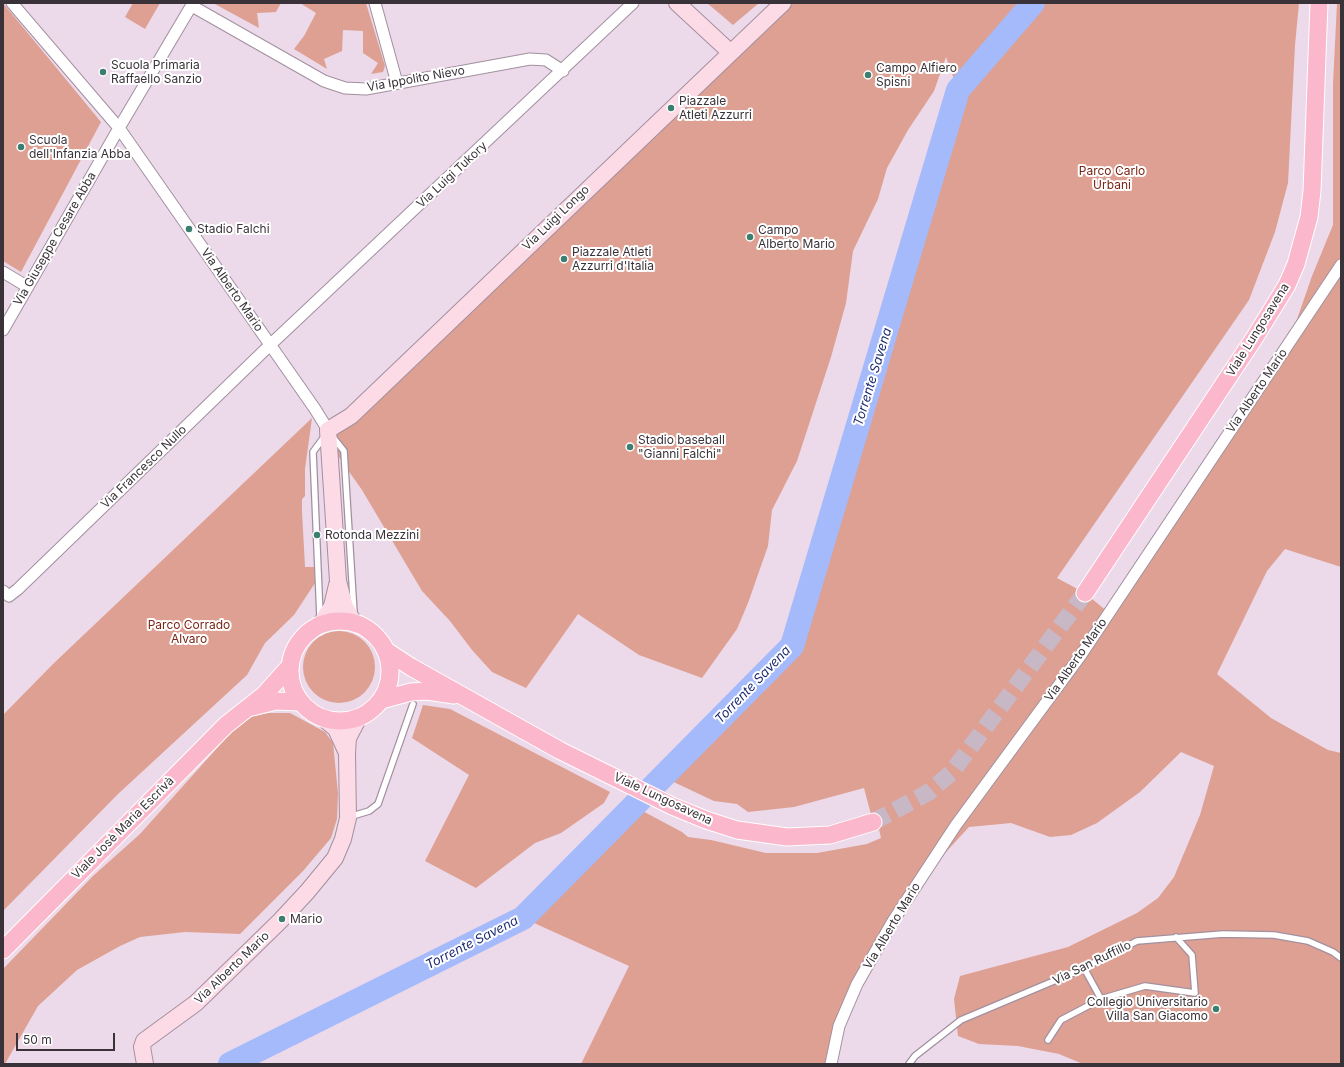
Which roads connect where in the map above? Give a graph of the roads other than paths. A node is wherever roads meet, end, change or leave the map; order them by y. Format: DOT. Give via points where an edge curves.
graph roads {
  1 [pos="12,3"];
  2 [pos="375,3"];
  3 [pos="634,3"];
  4 [pos="677,3"];
  5 [pos="783,3"];
  6 [pos="1319,3"];
  7 [pos="192,4"];
  8 [pos="730,52"];
  9 [pos="563,71"];
  10 [pos="398,83"];
  11 [pos="118,128"];
  12 [pos="1341,265"];
  13 [pos="3,272"];
  14 [pos="28,287"];
  15 [pos="3,330"];
  16 [pos="270,346"];
  17 [pos="328,430"];
  18 [pos="338,581"];
  19 [pos="3,591"];
  20 [pos="1085,593"];
  21 [pos="354,623"];
  22 [pos="320,625"];
  23 [pos="386,650"];
  24 [pos="290,666"];
  25 [pos="468,699"];
  26 [pos="381,700"];
  27 [pos="300,702"];
  28 [pos="413,704"];
  29 [pos="246,709"];
  30 [pos="359,717"];
  31 [pos="323,718"];
  32 [pos="347,753"];
  33 [pos="348,818"];
  34 [pos="873,822"];
  35 [pos="1176,937"];
  36 [pos="3,950"];
  37 [pos="1341,958"];
  38 [pos="1084,968"];
  39 [pos="1101,998"];
  40 [pos="1048,1040"];
  41 [pos="144,1060"];
  42 [pos="831,1064"];
  43 [pos="909,1064"];
  1 -- 11 [label="street, Via Alberto Mario"];
  2 -- 10 [label="street"];
  3 -- 9 [label="street, Via Luigi Tukory"];
  4 -- 8 [label="street"];
  5 -- 8 [label="street, Via Luigi Longo"];
  6 -- 20 [label="main road, Viale Lungosavena" via="1312,191 1309,217 1296,264 1287,285 1255,337"];
  7 -- 10 [label="street, Via Ippolito Nievo" via="324,81 345,88 366,89"];
  7 -- 11 [label="street, Via Giuseppe Cesare Abba"];
  8 -- 17 [label="street, Via Luigi Longo" via="351,416"];
  9 -- 10 [label="street, Via Ippolito Nievo" via="546,60 530,59"];
  9 -- 16 [label="street, Via Luigi Tukory"];
  11 -- 14 [label="street, Via Giuseppe Cesare Abba"];
  11 -- 16 [label="street, Via Alberto Mario"];
  12 -- 42 [label="street, Via Alberto Mario" via="1081,655 956,825 894,920 857,984 839,1026"];
  13 -- 14 [label="street"];
  14 -- 15 [label="street, Via Giuseppe Cesare Abba"];
  16 -- 17 [label="street, Via Alberto Mario"];
  16 -- 19 [label="street, Via Francesco Nullo" via="18,589 9,596"];
  17 -- 18 [label="street, Via Alberto Mario"];
  17 -- 21 [label="lane, Via Alberto Mario" via="344,451"];
  17 -- 22 [label="lane" via="313,452"];
  18 -- 21 [label="street, Via Alberto Mario" via="345,607"];
  18 -- 22 [label="street, Via Alberto Mario" via="332,606"];
  21 -- 22 [label="main road" via="337,621"];
  21 -- 23 [label="main road" via="373,633"];
  22 -- 24 [label="main road" via="300,641 293,653"];
  23 -- 25 [label="main road, Viale Lungosavena"];
  23 -- 26 [label="main road" via="390,674 388,687"];
  24 -- 27 [label="main road" via="290,678"];
  24 -- 29 [label="main road, Viale Josè Maria Escrivà" via="272,687"];
  25 -- 26 [label="main road, Viale Lungosavena" via="427,691"];
  25 -- 34 [label="main road, Viale Lungosavena" via="559,750 672,806 737,830 787,837 830,835"];
  26 -- 30 [label="main road"];
  27 -- 29 [label="main road, Viale Josè Maria Escrivà" via="276,701"];
  27 -- 31 [label="main road"];
  28 -- 33 [label="lane" via="378,804 365,813"];
  29 -- 36 [label="main road, Viale Josè Maria Escrivà" via="226,725"];
  30 -- 31 [label="main road" via="347,720"];
  30 -- 32 [label="street, Via Alberto Mario" via="348,738"];
  31 -- 32 [label="street, Via Alberto Mario" via="336,729"];
  32 -- 33 [label="street, Via Alberto Mario"];
  33 -- 41 [label="street, Via Alberto Mario" via="340,848 328,868 196,1003 144,1041"];
  35 -- 37 [label="lane, Via San Ruffillo" via="1223,934 1274,935 1308,941 1334,952"];
  35 -- 38 [label="lane, Via San Ruffillo" via="1137,940"];
  35 -- 39 [label="lane" via="1192,956 1196,994 1145,986"];
  38 -- 39 [label="lane"];
  38 -- 43 [label="lane, Via San Ruffillo" via="961,1020 915,1056"];
  39 -- 40 [label="lane" via="1061,1020"];
}
